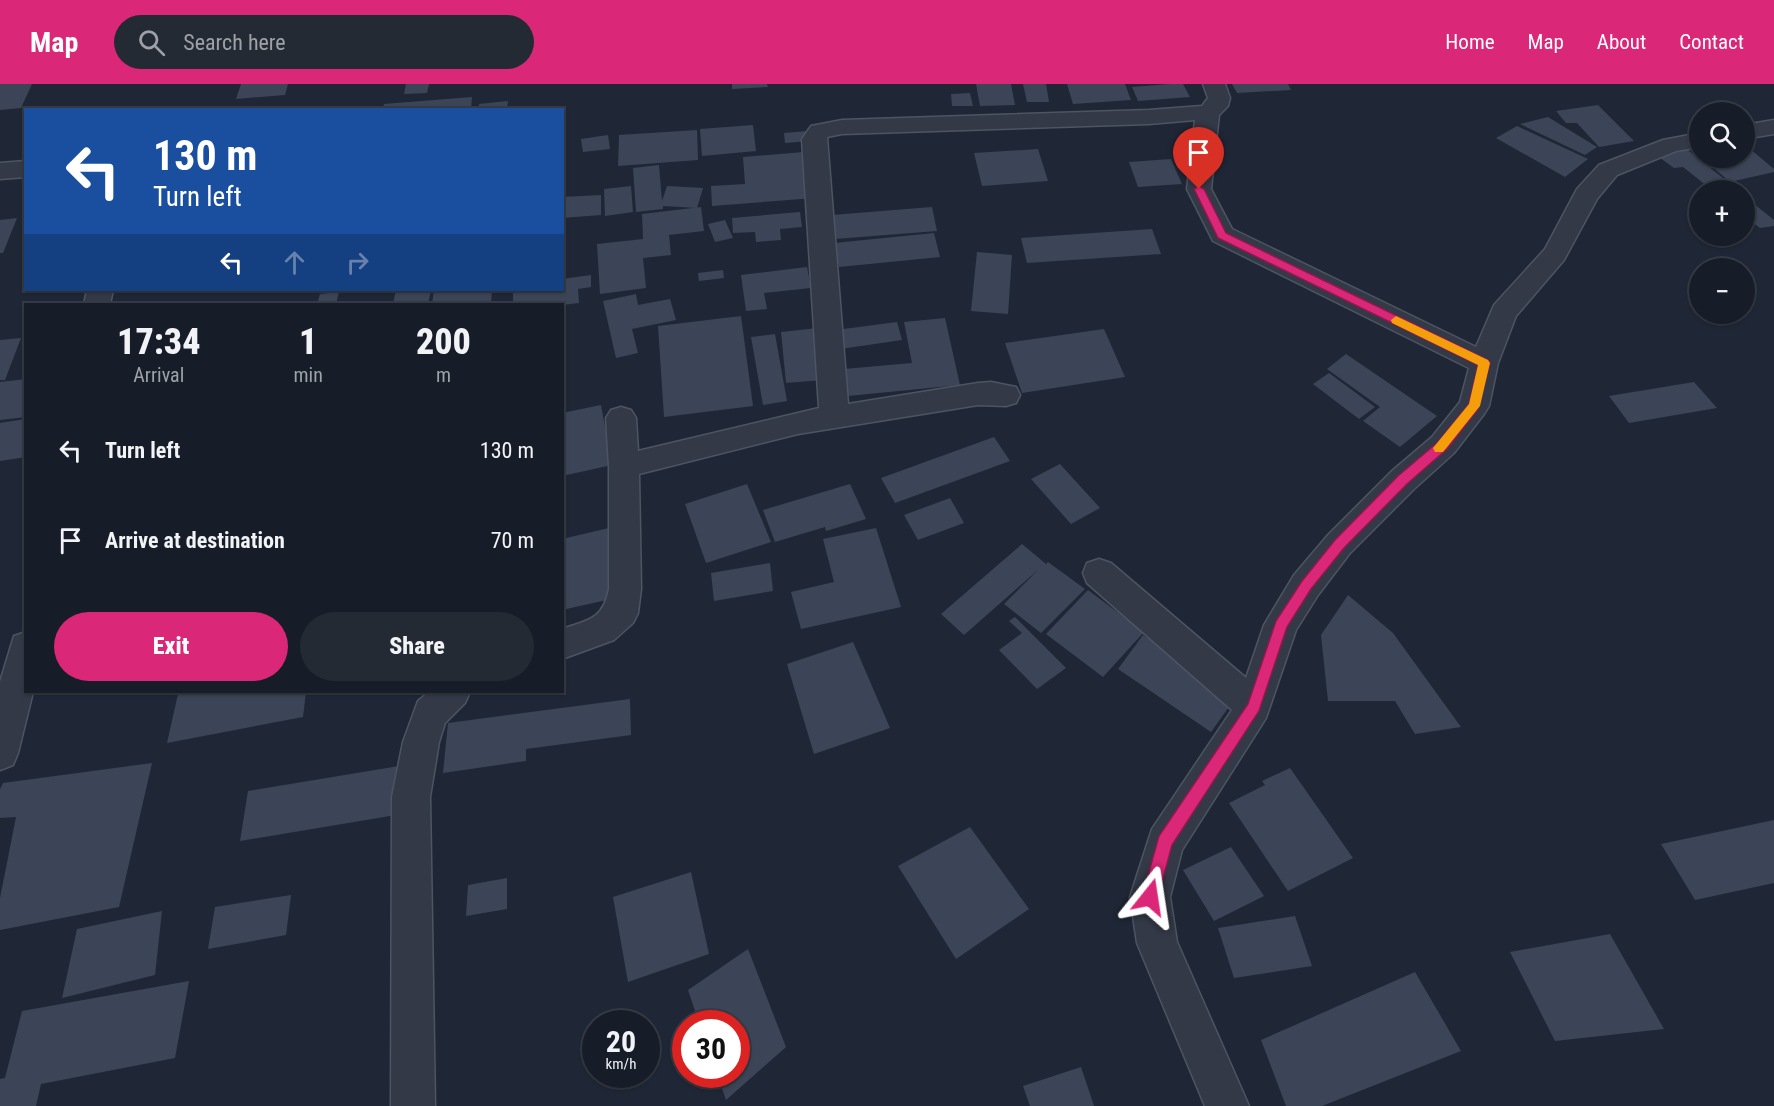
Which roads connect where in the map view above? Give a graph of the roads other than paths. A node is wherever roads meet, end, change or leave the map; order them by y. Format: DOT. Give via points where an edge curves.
graph roads {
  1 [pos="1214,84"];
  2 [pos="1208,112"];
  3 [pos="1774,128"];
  4 [pos="1755,131"];
  5 [pos="1689,142"];
  6 [pos="24,169"];
  7 [pos="0,171"];
  8 [pos="1484,363"];
  9 [pos="1006,395"];
  10 [pos="621,418"];
  11 [pos="834,418"];
  12 [pos="624,466"];
  13 [pos="1099,573"];
  14 [pos="564,643"];
  15 [pos="24,655"];
  16 [pos="452,693"];
  17 [pos="1254,707"];
  18 [pos="0,753"];
  19 [pos="413,1106"];
  20 [pos="1227,1106"];
  1 -- 2 [label="street" via="1219,98"];
  2 -- 8 [label="street" via="1199,189 1222,235"];
  2 -- 11 [label="street" via="819,131 814,139"];
  3 -- 4 [label="street"];
  5 -- 8 [label="street" via="1608,170 1586,195 1555,254 1504,312"];
  6 -- 7 [label="street"];
  8 -- 17 [label="street" via="1474,406 1443,445 1339,544 1306,585 1281,625"];
  9 -- 11 [label="street" via="978,394"];
  10 -- 12 [label="street"];
  11 -- 12 [label="street" via="798,423"];
  12 -- 14 [label="street" via="625,589 621,613 602,630"];
  13 -- 17 [label="street"];
  15 -- 18 [label="street"];
  16 -- 19 [label="street" via="431,713 421,742 411,797"];
  17 -- 20 [label="street" via="1165,842 1150,897 1157,943"];
}
